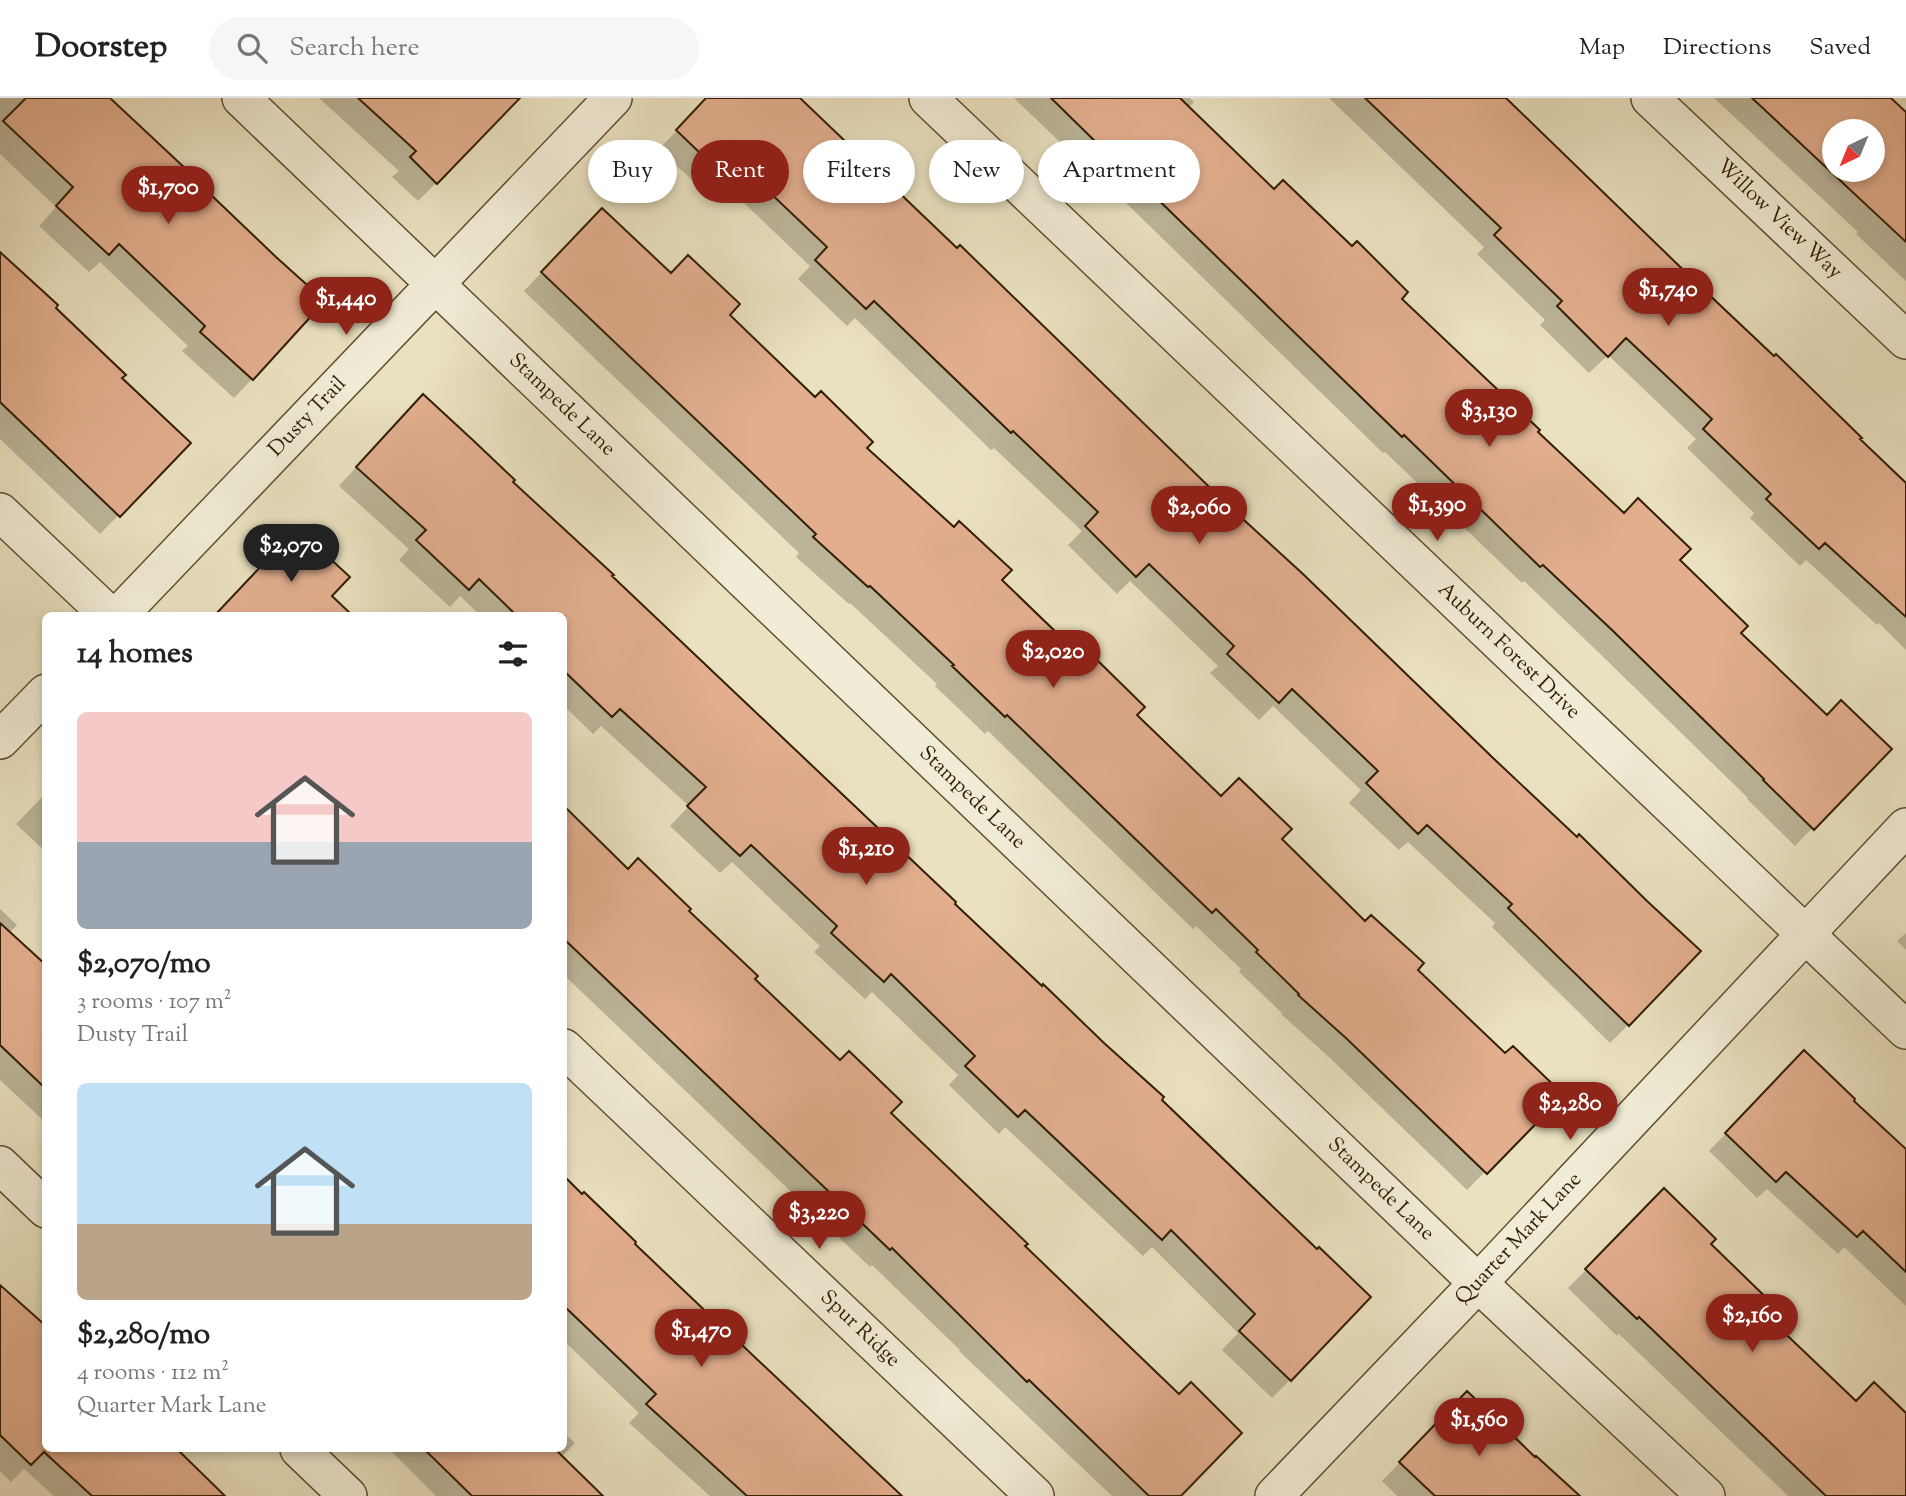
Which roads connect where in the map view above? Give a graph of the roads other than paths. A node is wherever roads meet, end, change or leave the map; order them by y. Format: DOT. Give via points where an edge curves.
graph roads {
  1 [pos="241,98"];
  2 [pos="613,98"];
  3 [pos="928,98"];
  4 [pos="1650,98"];
  5 [pos="436,285"];
  6 [pos="1906,340"];
  7 [pos="0,512"];
  8 [pos="106,612"];
  9 [pos="122,612"];
  10 [pos="42,696"];
  11 [pos="0,740"];
  12 [pos="1906,827"];
  13 [pos="1806,935"];
  14 [pos="1906,1030"];
  15 [pos="567,1051"];
  16 [pos="0,1166"];
  17 [pos="42,1205"];
  18 [pos="1478,1283"];
  19 [pos="302,1452"];
  20 [pos="348,1496"];
  21 [pos="1035,1496"];
  22 [pos="1274,1496"];
  23 [pos="1706,1496"];
  1 -- 5 [label="street, Stampede Lane"];
  2 -- 5 [label="street, Dusty Trail"];
  3 -- 13 [label="street, Auburn Forest Drive"];
  4 -- 6 [label="street, Willow View Way"];
  5 -- 9 [label="street, Dusty Trail"];
  5 -- 18 [label="street, Stampede Lane"];
  7 -- 8 [label="street"];
  10 -- 11 [label="street"];
  12 -- 13 [label="street, Quarter Mark Lane"];
  13 -- 14 [label="street, Auburn Forest Drive"];
  13 -- 18 [label="street, Quarter Mark Lane"];
  15 -- 21 [label="street, Spur Ridge"];
  16 -- 17 [label="street"];
  18 -- 22 [label="street, Quarter Mark Lane"];
  18 -- 23 [label="street, Stampede Lane"];
  19 -- 20 [label="street"];
}
